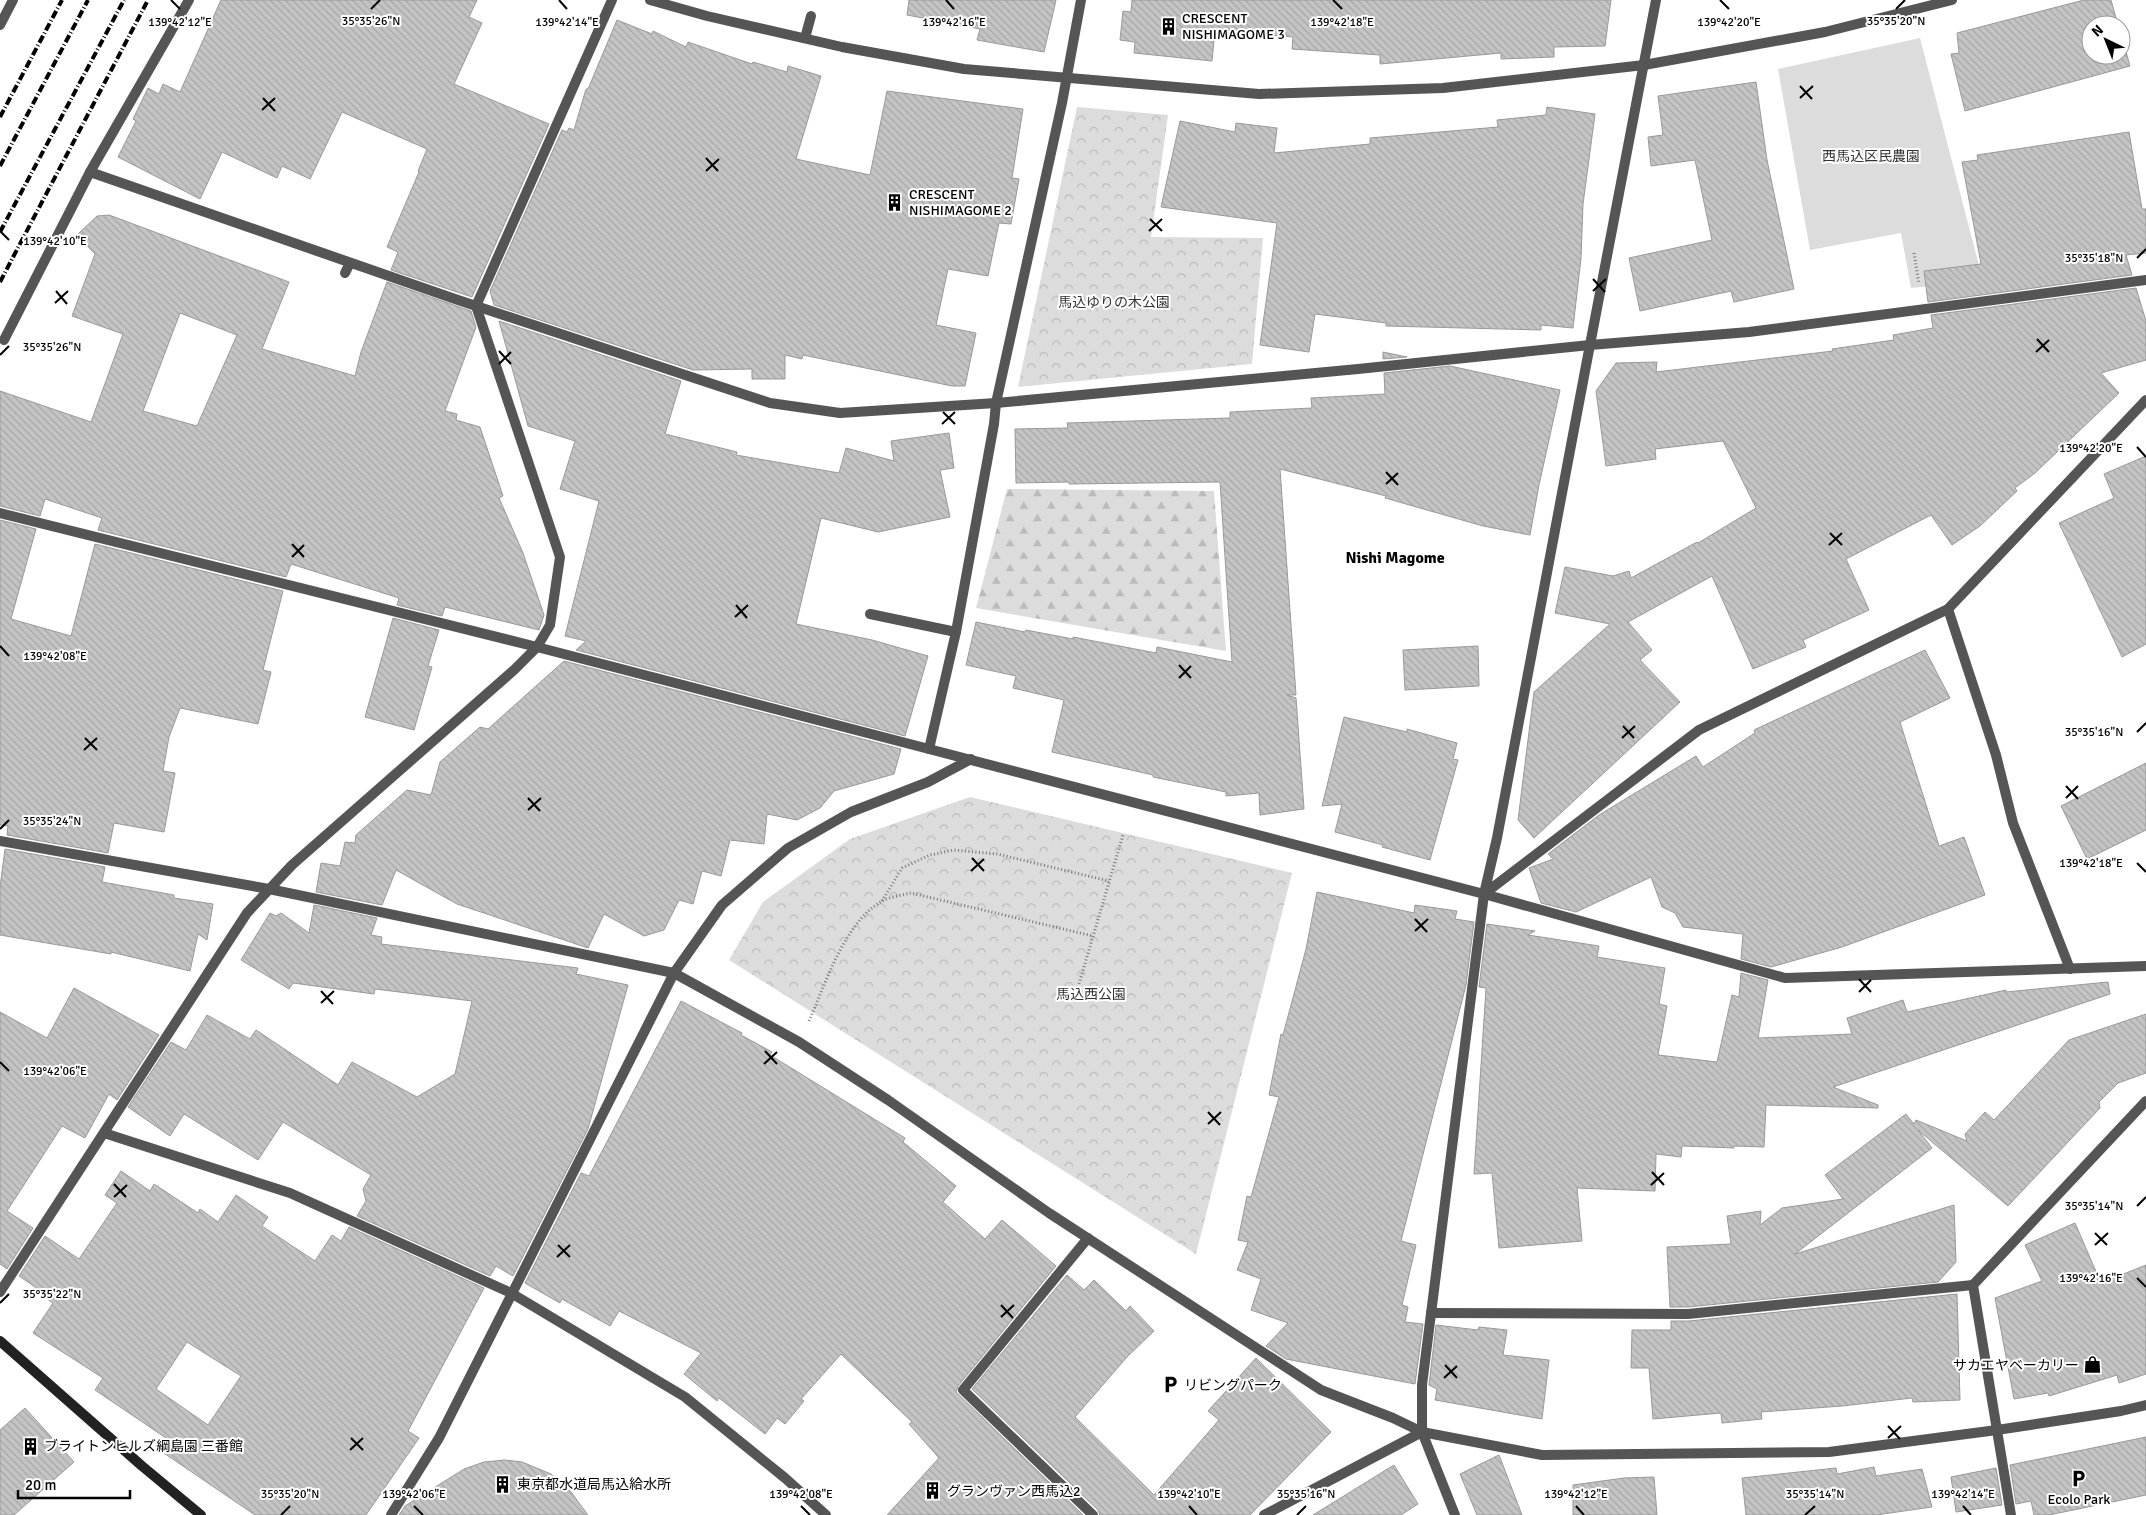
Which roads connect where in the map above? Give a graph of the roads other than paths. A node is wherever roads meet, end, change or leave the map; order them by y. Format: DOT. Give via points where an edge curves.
graph roads {
  1 [pos="13,0"];
  2 [pos="189,0"];
  3 [pos="612,0"];
  4 [pos="650,0"];
  5 [pos="1081,0"];
  6 [pos="1656,0"];
  7 [pos="1952,0"];
  8 [pos="811,16"];
  9 [pos="0,25"];
  10 [pos="805,38"];
  11 [pos="1644,65"];
  12 [pos="1067,78"];
  13 [pos="90,172"];
  14 [pos="350,263"];
  15 [pos="346,273"];
  16 [pos="2146,280"];
  17 [pos="476,306"];
  18 [pos="4,340"];
  19 [pos="1590,345"];
  20 [pos="2146,400"];
  21 [pos="996,403"];
  22 [pos="0,514"];
  23 [pos="1948,609"];
  24 [pos="870,614"];
  25 [pos="956,632"];
  26 [pos="536,646"];
  27 [pos="929,749"];
  28 [pos="971,760"];
  29 [pos="0,841"];
  30 [pos="269,889"];
  31 [pos="1484,894"];
  32 [pos="2146,966"];
  33 [pos="2070,969"];
  34 [pos="674,973"];
  35 [pos="2146,1101"];
  36 [pos="104,1133"];
  37 [pos="1088,1238"];
  38 [pos="1973,1285"];
  39 [pos="0,1292"];
  40 [pos="511,1293"];
  41 [pos="1431,1312"];
  42 [pos="0,1341"];
  43 [pos="2146,1405"];
  44 [pos="1998,1430"];
  45 [pos="1422,1432"];
  46 [pos="201,1515"];
  47 [pos="391,1515"];
  48 [pos="826,1515"];
  49 [pos="1093,1515"];
  50 [pos="1264,1515"];
  51 [pos="1455,1515"];
  52 [pos="2011,1515"];
  1 -- 9 [label="street"];
  2 -- 13 [label="street"];
  3 -- 17 [label="street"];
  4 -- 10 [label="street"];
  5 -- 12 [label="street"];
  6 -- 11 [label="street"];
  7 -- 11 [label="street" via="1825,32"];
  8 -- 10 [label="street"];
  10 -- 12 [label="street" via="964,69"];
  11 -- 12 [label="street" via="1442,88 1259,94"];
  11 -- 19 [label="street"];
  12 -- 21 [label="street"];
  13 -- 14 [label="street"];
  13 -- 18 [label="street"];
  14 -- 15 [label="street"];
  14 -- 17 [label="street"];
  16 -- 19 [label="street" via="1749,332"];
  17 -- 21 [label="street" via="770,403 840,414"];
  17 -- 26 [label="street" via="560,557 550,625"];
  19 -- 21 [label="street"];
  19 -- 31 [label="street"];
  20 -- 23 [label="street"];
  21 -- 25 [label="street"];
  22 -- 26 [label="street"];
  23 -- 31 [label="street" via="1699,730"];
  23 -- 33 [label="street" via="1996,755 2013,823"];
  24 -- 25 [label="street"];
  25 -- 27 [label="street"];
  26 -- 27 [label="street"];
  26 -- 30 [label="street" via="514,670 292,865"];
  27 -- 28 [label="street"];
  28 -- 31 [label="street"];
  28 -- 34 [label="street" via="928,782 851,812 788,848 722,905"];
  29 -- 30 [label="street"];
  30 -- 34 [label="street"];
  30 -- 36 [label="street" via="248,913"];
  31 -- 33 [label="street" via="1785,978"];
  31 -- 41 [label="street"];
  32 -- 33 [label="street"];
  34 -- 37 [label="street" via="800,1042"];
  34 -- 40 [label="street"];
  35 -- 38 [label="street"];
  36 -- 39 [label="street"];
  36 -- 40 [label="street" via="290,1193"];
  37 -- 45 [label="street" via="1321,1390"];
  37 -- 49 [label="street" via="963,1390"];
  38 -- 41 [label="street" via="1688,1314"];
  38 -- 44 [label="street"];
  40 -- 47 [label="street" via="438,1438"];
  40 -- 48 [label="street" via="686,1397"];
  41 -- 45 [label="street" via="1422,1385"];
  42 -- 46 [label="street"];
  43 -- 44 [label="street"];
  44 -- 45 [label="street" via="1829,1452 1542,1455"];
  44 -- 52 [label="street"];
  45 -- 50 [label="street"];
  45 -- 51 [label="street"];
}
